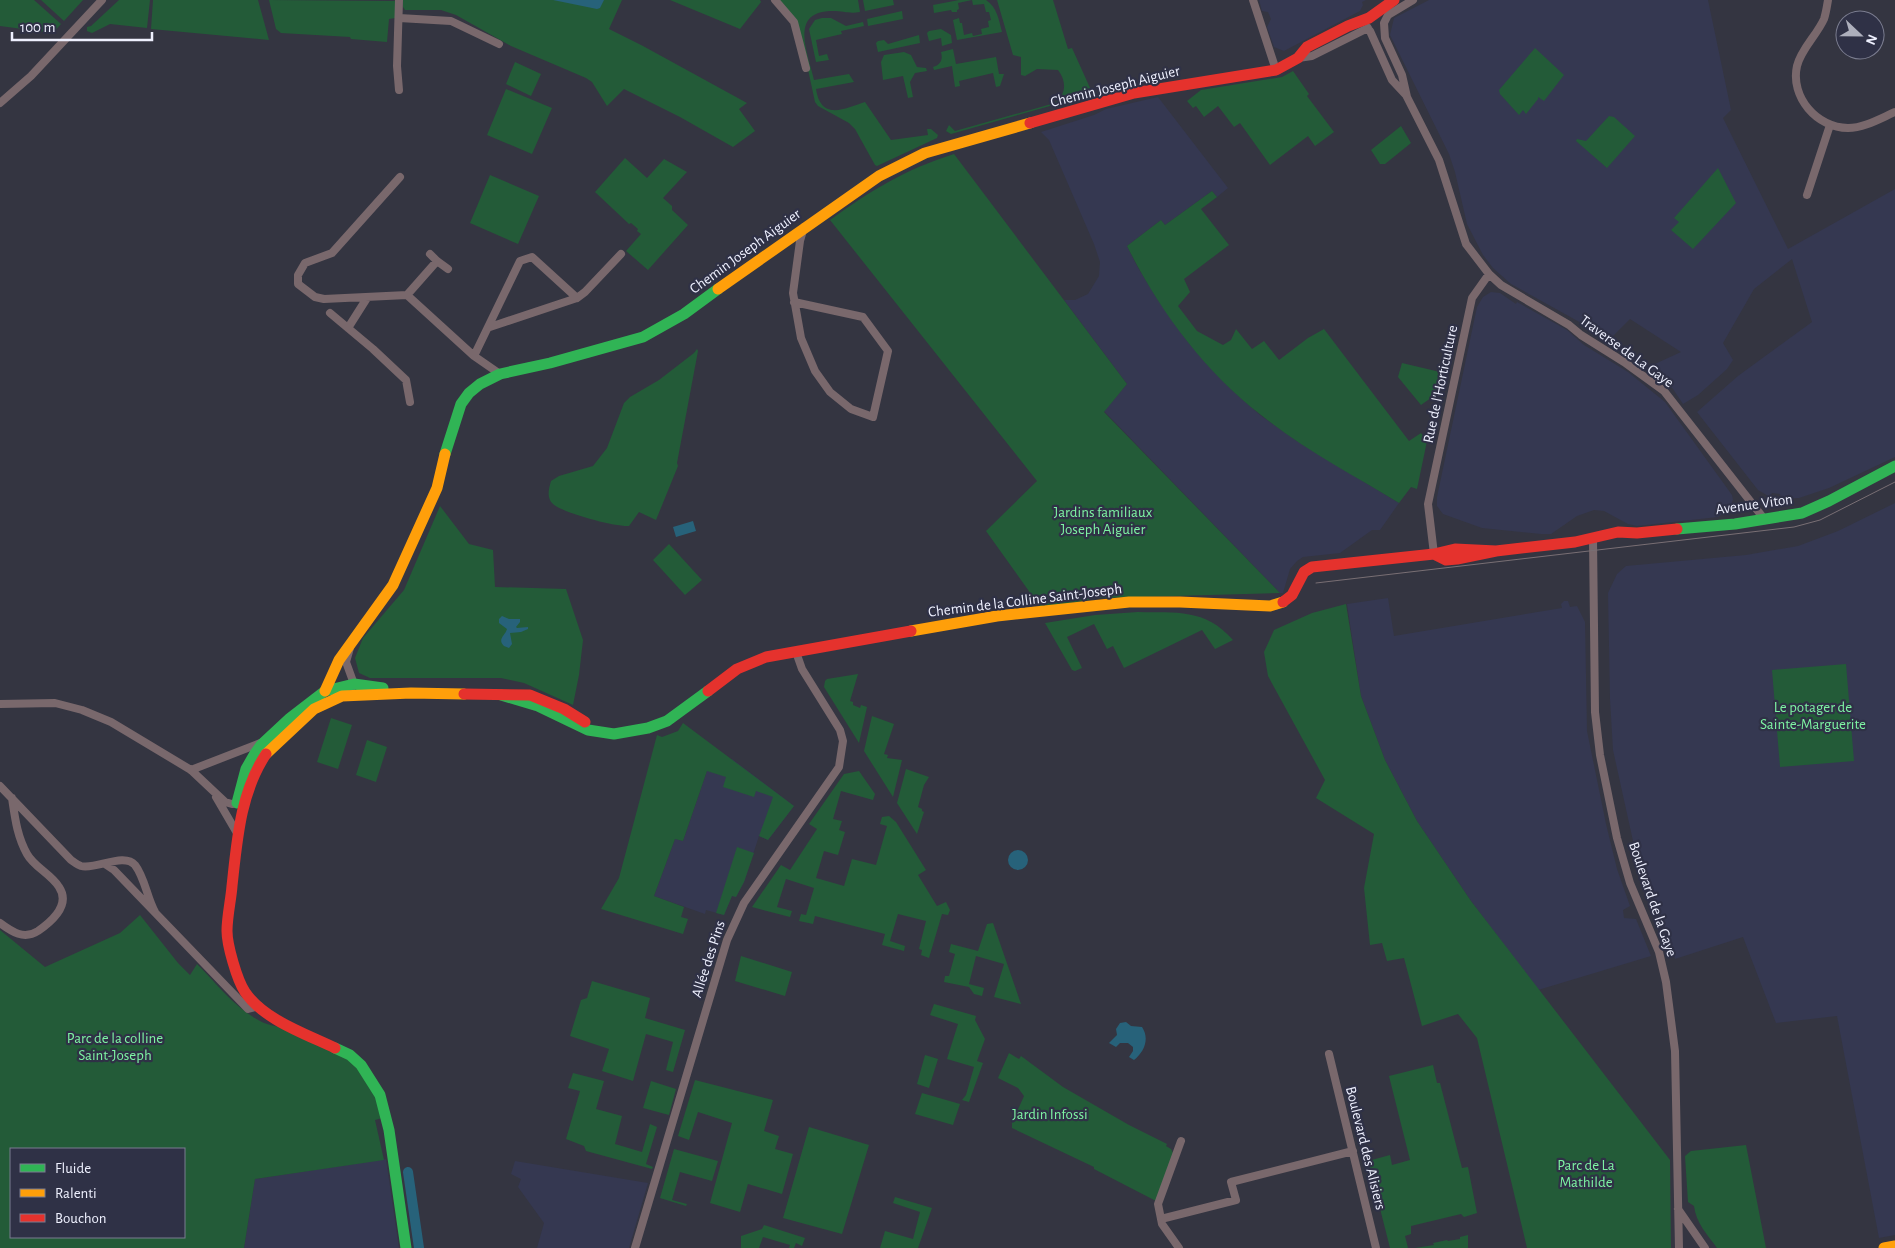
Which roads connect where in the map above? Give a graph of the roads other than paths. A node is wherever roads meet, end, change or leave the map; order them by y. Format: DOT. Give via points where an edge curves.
graph roads {
  1 [pos="102,0"];
  2 [pos="399,0"];
  3 [pos="775,0"];
  4 [pos="1253,0"];
  5 [pos="1394,0"];
  6 [pos="1413,0"];
  7 [pos="1828,0"];
  8 [pos="400,18"];
  9 [pos="1370,23"];
  10 [pos="1384,25"];
  11 [pos="499,44"];
  12 [pos="806,68"];
  13 [pos="1276,70"];
  14 [pos="399,90"];
  15 [pos="1407,96"];
  16 [pos="0,103"];
  17 [pos="1895,112"];
  18 [pos="1830,126"];
  19 [pos="400,177"];
  20 [pos="1806,195"];
  21 [pos="804,227"];
  22 [pos="430,254"];
  23 [pos="621,254"];
  24 [pos="437,262"];
  25 [pos="448,269"];
  26 [pos="1489,274"];
  27 [pos="407,295"];
  28 [pos="367,298"];
  29 [pos="577,298"];
  30 [pos="794,302"];
  31 [pos="330,313"];
  32 [pos="490,327"];
  33 [pos="348,328"];
  34 [pos="474,356"];
  35 [pos="500,374"];
  36 [pos="410,402"];
  37 [pos="1895,466"];
  38 [pos="1765,520"];
  39 [pos="1593,539"];
  40 [pos="1496,551"];
  41 [pos="1434,554"];
  42 [pos="354,637"];
  43 [pos="796,652"];
  44 [pos="354,684"];
  45 [pos="325,691"];
  46 [pos="411,693"];
  47 [pos="344,696"];
  48 [pos="0,704"];
  49 [pos="249,752"];
  50 [pos="191,770"];
  51 [pos="255,772"];
  52 [pos="0,786"];
  53 [pos="213,791"];
  54 [pos="12,798"];
  55 [pos="240,803"];
  56 [pos="237,839"];
  57 [pos="106,864"];
  58 [pos="155,912"];
  59 [pos="0,923"];
  60 [pos="259,1006"];
  61 [pos="1328,1054"];
  62 [pos="1181,1140"];
  63 [pos="1353,1151"];
  64 [pos="1678,1209"];
  65 [pos="1161,1219"];
  66 [pos="1895,1246"];
  67 [pos="406,1248"];
  68 [pos="635,1248"];
  69 [pos="1179,1248"];
  70 [pos="1376,1248"];
  71 [pos="1678,1248"];
  72 [pos="1704,1248"];
  73 [pos="1884,1248"];
  1 -- 16 [label="street" via="31,76"];
  2 -- 8 [label="street"];
  3 -- 12 [label="street" via="794,22"];
  4 -- 13 [label="street"];
  5 -- 9 [label="street, Chemin Joseph Aiguier" via="1380,9"];
  6 -- 10 [label="street, Chemin Joseph Aiguier" via="1388,15"];
  7 -- 18 [label="street" via="1824,19 1799,61 1796,77 1798,92 1805,105 1815,117"];
  8 -- 11 [label="street" via="451,21"];
  8 -- 14 [label="street"];
  9 -- 10 [label="street" via="1378,16"];
  9 -- 10 [label="street, Chemin Joseph Aiguier" via="1373,32 1380,32"];
  9 -- 13 [label="street, Chemin Joseph Aiguier" via="1348,26 1307,47 1298,58"];
  9 -- 15 [label="street" via="1392,80"];
  10 -- 15 [label="street" via="1384,38 1402,75"];
  13 -- 21 [label="street, Chemin Joseph Aiguier" via="1134,94 925,153 879,176"];
  15 -- 26 [label="street" via="1438,160 1466,244"];
  17 -- 18 [label="street" via="1862,126"];
  18 -- 20 [label="street"];
  19 -- 28 [label="street" via="332,253 305,263 298,275 298,284 315,297"];
  21 -- 30 [label="street"];
  21 -- 35 [label="street, Chemin Joseph Aiguier" via="684,314 643,337"];
  22 -- 24 [label="street"];
  23 -- 29 [label="street"];
  24 -- 25 [label="street"];
  24 -- 27 [label="street"];
  26 -- 38 [label="street, Traverse de La Gaye" via="1664,391"];
  26 -- 41 [label="street, Rue de l'Horticulture" via="1472,298 1428,504"];
  27 -- 28 [label="street"];
  27 -- 34 [label="street"];
  28 -- 33 [label="street"];
  29 -- 32 [label="street"];
  29 -- 32 [label="street" via="532,257 520,261"];
  30 -- 30 [label="street" via="801,338 815,371 830,392 852,410 873,417 888,351 863,317"];
  31 -- 33 [label="street"];
  32 -- 34 [label="street"];
  33 -- 36 [label="street" via="406,380"];
  34 -- 35 [label="street"];
  35 -- 42 [label="street, Chemin Joseph Aiguier" via="480,384 461,404 437,488 395,582"];
  37 -- 38 [label="street, Avenue Viton" via="1802,513"];
  38 -- 39 [label="street, Avenue Viton" via="1637,533 1628,538"];
  39 -- 40 [label="street, Avenue Viton"];
  39 -- 64 [label="street, Boulevard de la Gaye" via="1595,712 1600,755 1630,884 1659,952 1666,982 1675,1051"];
  40 -- 41 [label="street, Chemin de la Colline Saint-Joseph" via="1446,560"];
  41 -- 43 [label="street, Chemin de la Colline Saint-Joseph" via="1312,567 1300,576 1290,598 1270,606 1129,602 996,616"];
  42 -- 44 [label="street, Chemin Joseph Aiguier" via="346,662"];
  42 -- 45 [label="street, Chemin Joseph Aiguier"];
  43 -- 46 [label="street, Chemin de la Colline Saint-Joseph" via="747,664 667,721 623,733 588,730 538,706 501,695"];
  43 -- 68 [label="street, Allée des Pins" via="802,670 840,730 843,741 839,767 734,921"];
  44 -- 45 [label="street, Chemin de la Colline Saint-Joseph"];
  44 -- 46 [label="street, Chemin de la Colline Saint-Joseph"];
  44 -- 47 [label="street"];
  45 -- 47 [label="street"];
  45 -- 49 [label="street, Chemin de la Colline Saint-Joseph"];
  46 -- 47 [label="street, Chemin de la Colline Saint-Joseph"];
  47 -- 51 [label="street, Chemin de la Colline Saint-Joseph" via="314,709 302,719 265,755"];
  48 -- 50 [label="street" via="55,703 82,710 111,722"];
  49 -- 50 [label="street"];
  49 -- 51 [label="street, Chemin de la Colline Saint-Joseph"];
  49 -- 55 [label="street, Chemin de la Colline Saint-Joseph"];
  50 -- 53 [label="street"];
  51 -- 55 [label="street, Chemin de la Colline Saint-Joseph"];
  52 -- 54 [label="street"];
  53 -- 55 [label="street" via="225,802"];
  53 -- 56 [label="street"];
  54 -- 57 [label="street" via="71,860 81,866"];
  54 -- 59 [label="street" via="18,837 28,856 59,887 63,898 60,910 33,934 16,934"];
  55 -- 56 [label="street, Chemin de la Colline Saint-Joseph"];
  56 -- 60 [label="street, Chemin de la Colline Saint-Joseph" via="227,931 230,953 245,992"];
  57 -- 58 [label="street"];
  57 -- 58 [label="street" via="125,860 135,864"];
  58 -- 60 [label="street" via="248,1009"];
  60 -- 67 [label="street, Chemin de la Colline Saint-Joseph" via="278,1020 350,1055 374,1084 380,1095 388,1130"];
  61 -- 63 [label="street, Boulevard des Alisiers"];
  62 -- 65 [label="street" via="1158,1204"];
  63 -- 65 [label="street" via="1231,1182 1236,1200"];
  63 -- 70 [label="street, Boulevard des Alisiers"];
  64 -- 71 [label="street, Boulevard de la Gaye"];
  64 -- 72 [label="street"];
  65 -- 69 [label="street"];
  66 -- 73 [label="street"];
}
